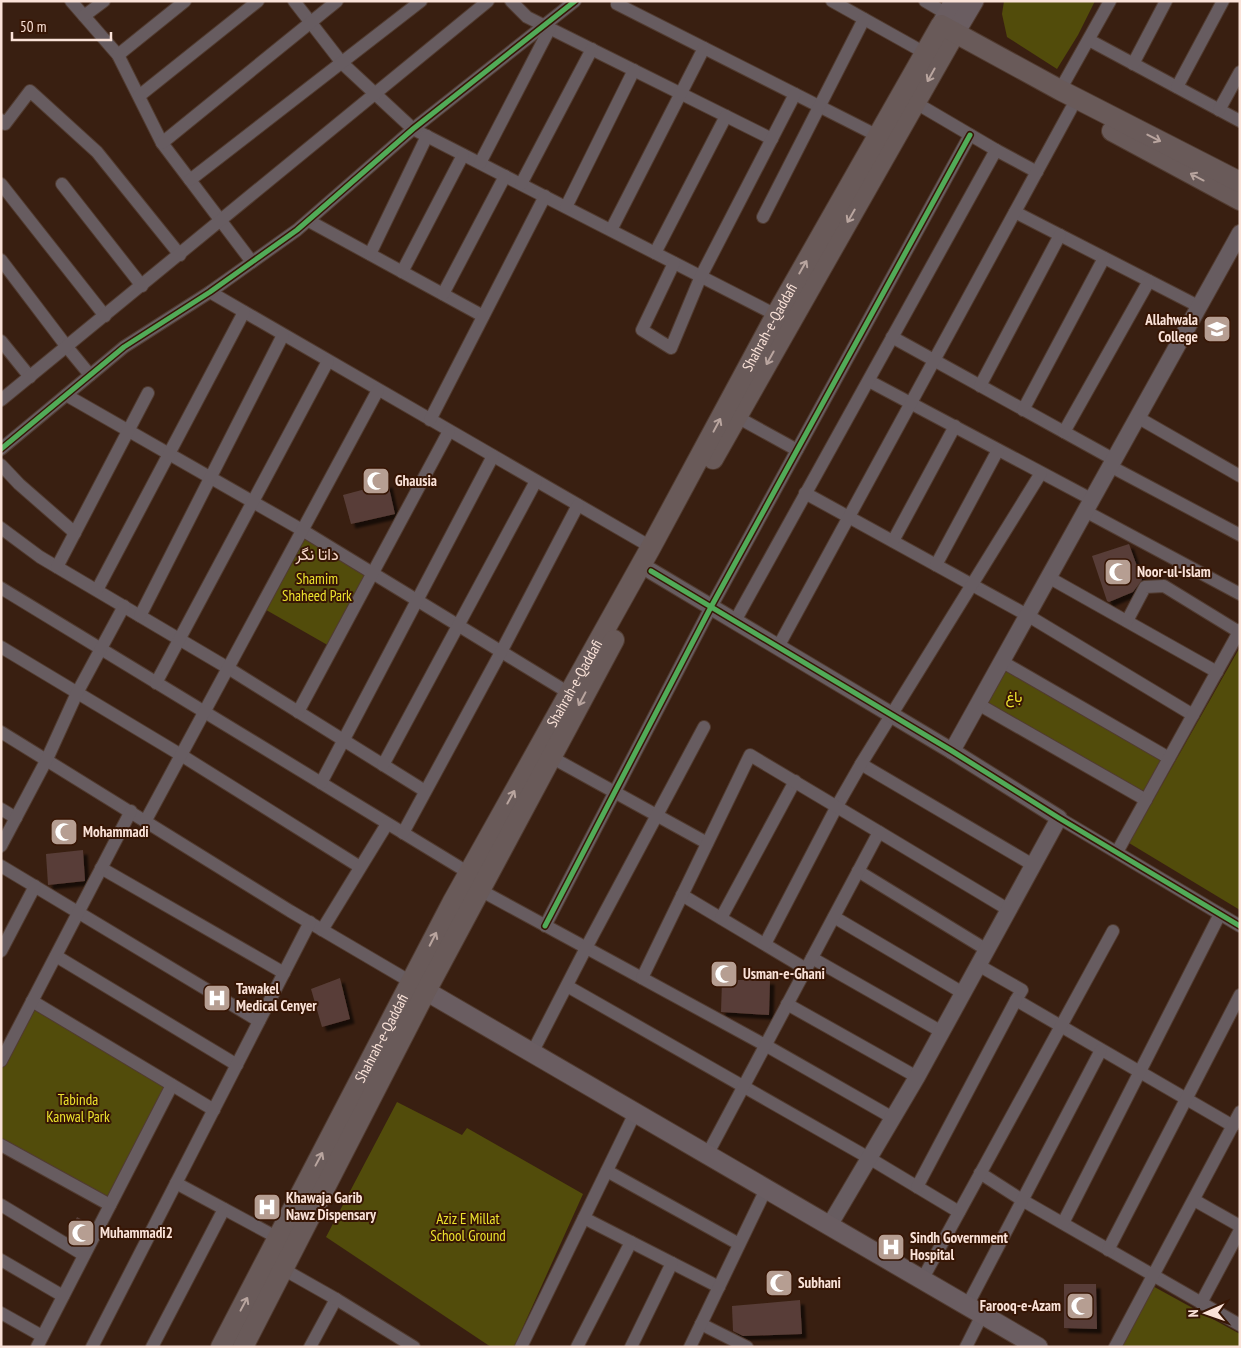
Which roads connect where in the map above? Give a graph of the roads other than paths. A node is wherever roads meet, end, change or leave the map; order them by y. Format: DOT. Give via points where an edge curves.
graph roads {
  1 [pos="71,1"];
  2 [pos="104,1"];
  3 [pos="185,1"];
  4 [pos="258,1"];
  5 [pos="294,1"];
  6 [pos="337,1"];
  7 [pos="421,1"];
  8 [pos="488,1"];
  9 [pos="511,1"];
  10 [pos="575,1"];
  11 [pos="618,1"];
  12 [pos="832,1"];
  13 [pos="925,1"];
  14 [pos="974,1"];
  15 [pos="1110,1"];
  16 [pos="1166,1"];
  17 [pos="1223,1"];
  18 [pos="84,16"];
  19 [pos="864,19"];
  20 [pos="311,23"];
  21 [pos="947,25"];
  22 [pos="547,27"];
  23 [pos="1089,40"];
  24 [pos="704,48"];
  25 [pos="592,49"];
  26 [pos="925,53"];
  27 [pos="118,55"];
  28 [pos="342,63"];
  29 [pos="1133,64"];
  30 [pos="634,70"];
  31 [pos="1240,72"];
  32 [pos="1177,87"];
  33 [pos="1060,90"];
  34 [pos="681,93"];
  35 [pos="376,94"];
  36 [pos="795,94"];
  37 [pos="139,96"];
  38 [pos="916,103"];
  39 [pos="820,106"];
  40 [pos="1071,109"];
  41 [pos="1219,110"];
  42 [pos="726,116"];
  43 [pos="1,120"];
  44 [pos="1240,121"];
  45 [pos="414,129"];
  46 [pos="970,135"];
  47 [pos="427,136"];
  48 [pos="878,136"];
  49 [pos="772,139"];
  50 [pos="162,143"];
  51 [pos="996,150"];
  52 [pos="463,155"];
  53 [pos="480,163"];
  54 [pos="1037,172"];
  55 [pos="505,176"];
  56 [pos="190,180"];
  57 [pos="1,184"];
  58 [pos="62,184"];
  59 [pos="521,184"];
  60 [pos="1238,189"];
  61 [pos="545,196"];
  62 [pos="566,207"];
  63 [pos="1015,212"];
  64 [pos="763,217"];
  65 [pos="222,220"];
  66 [pos="309,221"];
  67 [pos="611,230"];
  68 [pos="1240,233"];
  69 [pos="1060,235"];
  70 [pos="655,253"];
  71 [pos="370,254"];
  72 [pos="180,255"];
  73 [pos="1104,258"];
  74 [pos="1,260"];
  75 [pos="252,262"];
  76 [pos="674,263"];
  77 [pos="402,272"];
  78 [pos="701,276"];
  79 [pos="1150,281"];
  80 [pos="142,286"];
  81 [pos="210,292"];
  82 [pos="442,294"];
  83 [pos="1200,307"];
  84 [pos="244,312"];
  85 [pos="776,315"];
  86 [pos="105,316"];
  87 [pos="483,316"];
  88 [pos="283,335"];
  89 [pos="892,337"];
  90 [pos="1,341"];
  91 [pos="66,347"];
  92 [pos="328,360"];
  93 [pos="934,361"];
  94 [pos="90,375"];
  95 [pos="30,377"];
  96 [pos="869,381"];
  97 [pos="980,386"];
  98 [pos="378,390"];
  99 [pos="148,393"];
  100 [pos="66,395"];
  101 [pos="1,400"];
  102 [pos="911,403"];
  103 [pos="1023,410"];
  104 [pos="737,417"];
  105 [pos="1137,417"];
  106 [pos="430,420"];
  107 [pos="955,426"];
  108 [pos="128,431"];
  109 [pos="449,431"];
  110 [pos="1064,432"];
  111 [pos="1,449"];
  112 [pos="797,450"];
  113 [pos="998,450"];
  114 [pos="169,454"];
  115 [pos="493,456"];
  116 [pos="1112,463"];
  117 [pos="1,465"];
  118 [pos="1042,473"];
  119 [pos="1240,476"];
  120 [pos="210,478"];
  121 [pos="536,480"];
  122 [pos="805,493"];
  123 [pos="253,502"];
  124 [pos="578,505"];
  125 [pos="1088,505"];
  126 [pos="848,517"];
  127 [pos="1,528"];
  128 [pos="302,530"];
  129 [pos="75,532"];
  130 [pos="1240,535"];
  131 [pos="893,542"];
  132 [pos="651,546"];
  133 [pos="936,565"];
  134 [pos="57,567"];
  135 [pos="651,571"];
  136 [pos="373,573"];
  137 [pos="1048,577"];
  138 [pos="972,585"];
  139 [pos="1,588"];
  140 [pos="97,590"];
  141 [pos="1240,594"];
  142 [pos="417,600"];
  143 [pos="124,606"];
  144 [pos="710,607"];
  145 [pos="1027,615"];
  146 [pos="140,616"];
  147 [pos="735,621"];
  148 [pos="1128,621"];
  149 [pos="458,626"];
  150 [pos="1239,631"];
  151 [pos="180,639"];
  152 [pos="1,647"];
  153 [pos="778,647"];
  154 [pos="102,650"];
  155 [pos="501,652"];
  156 [pos="1001,661"];
  157 [pos="228,668"];
  158 [pos="1217,672"];
  159 [pos="156,683"];
  160 [pos="78,692"];
  161 [pos="569,693"];
  162 [pos="978,704"];
  163 [pos="204,712"];
  164 [pos="298,712"];
  165 [pos="891,715"];
  166 [pos="1193,715"];
  167 [pos="704,727"];
  168 [pos="1,732"];
  169 [pos="344,740"];
  170 [pos="952,751"];
  171 [pos="181,755"];
  172 [pos="551,757"];
  173 [pos="1169,758"];
  174 [pos="47,759"];
  175 [pos="383,764"];
  176 [pos="861,764"];
  177 [pos="795,781"];
  178 [pos="320,783"];
  179 [pos="425,790"];
  180 [pos="615,792"];
  181 [pos="1146,800"];
  182 [pos="837,806"];
  183 [pos="1,809"];
  184 [pos="131,811"];
  185 [pos="658,815"];
  186 [pos="16,818"];
  187 [pos="1059,818"];
  188 [pos="146,820"];
  189 [pos="387,824"];
  190 [pos="879,832"];
  191 [pos="403,833"];
  192 [pos="707,843"];
  193 [pos="1,846"];
  194 [pos="1117,852"];
  195 [pos="1033,865"];
  196 [pos="1,866"];
  197 [pos="360,867"];
  198 [pos="102,868"];
  199 [pos="858,871"];
  200 [pos="469,873"];
  201 [pos="35,886"];
  202 [pos="480,890"];
  203 [pos="682,894"];
  204 [pos="1009,910"];
  205 [pos="78,912"];
  206 [pos="1220,914"];
  207 [pos="834,917"];
  208 [pos="721,918"];
  209 [pos="310,922"];
  210 [pos="545,926"];
  211 [pos="1240,926"];
  212 [pos="322,930"];
  213 [pos="1112,932"];
  214 [pos="765,944"];
  215 [pos="586,948"];
  216 [pos="987,950"];
  217 [pos="1,951"];
  218 [pos="56,956"];
  219 [pos="809,964"];
  220 [pos="978,966"];
  221 [pos="284,973"];
  222 [pos="642,978"];
  223 [pos="567,986"];
  224 [pos="418,987"];
  225 [pos="963,994"];
  226 [pos="1240,995"];
  227 [pos="1016,1000"];
  228 [pos="32,1001"];
  229 [pos="787,1004"];
  230 [pos="259,1022"];
  231 [pos="1060,1025"];
  232 [pos="942,1032"];
  233 [pos="765,1045"];
  234 [pos="1101,1050"];
  235 [pos="532,1053"];
  236 [pos="1,1061"];
  237 [pos="237,1065"];
  238 [pos="1140,1072"];
  239 [pos="917,1076"];
  240 [pos="172,1084"];
  241 [pos="743,1086"];
  242 [pos="1186,1099"];
  243 [pos="214,1110"];
  244 [pos="1240,1112"];
  245 [pos="635,1113"];
  246 [pos="893,1118"];
  247 [pos="1233,1126"];
  248 [pos="1,1145"];
  249 [pos="707,1155"];
  250 [pos="869,1158"];
  251 [pos="607,1171"];
  252 [pos="980,1173"];
  253 [pos="176,1183"];
  254 [pos="917,1187"];
  255 [pos="766,1189"];
  256 [pos="1022,1200"];
  257 [pos="1194,1200"];
  258 [pos="1,1205"];
  259 [pos="110,1205"];
  260 [pos="224,1209"];
  261 [pos="959,1212"];
  262 [pos="584,1218"];
  263 [pos="1063,1223"];
  264 [pos="829,1226"];
  265 [pos="1240,1226"];
  266 [pos="1240,1230"];
  267 [pos="278,1238"];
  268 [pos="631,1242"];
  269 [pos="739,1244"];
  270 [pos="1108,1250"];
  271 [pos="84,1254"];
  272 [pos="1,1260"];
  273 [pos="672,1263"];
  274 [pos="283,1269"];
  275 [pos="1153,1276"];
  276 [pos="922,1280"];
  277 [pos="719,1287"];
  278 [pos="63,1296"];
  279 [pos="336,1299"];
  280 [pos="1201,1303"];
  281 [pos="974,1311"];
  282 [pos="1,1313"];
  283 [pos="701,1324"];
  284 [pos="1240,1325"];
  285 [pos="40,1342"];
  286 [pos="92,1347"];
  287 [pos="152,1347"];
  288 [pos="221,1347"];
  289 [pos="243,1347"];
  290 [pos="311,1347"];
  291 [pos="414,1347"];
  292 [pos="521,1347"];
  293 [pos="577,1347"];
  294 [pos="631,1347"];
  295 [pos="690,1347"];
  296 [pos="747,1347"];
  297 [pos="966,1347"];
  298 [pos="1038,1347"];
  299 [pos="1115,1347"];
  1 -- 18 [label="street"];
  2 -- 18 [label="street"];
  3 -- 27 [label="street"];
  4 -- 37 [label="street"];
  5 -- 20 [label="street"];
  6 -- 20 [label="street"];
  7 -- 28 [label="street"];
  8 -- 35 [label="street"];
  9 -- 22 [label="street" via="527,17"];
  10 -- 22 [label="street"];
  11 -- 24 [label="street" via="617,4"];
  12 -- 19 [label="street"];
  13 -- 21 [label="street"];
  14 -- 21 [label="main road"];
  15 -- 23 [label="street"];
  16 -- 29 [label="street"];
  17 -- 32 [label="street"];
  18 -- 27 [label="street"];
  19 -- 26 [label="street"];
  19 -- 39 [label="street"];
  20 -- 28 [label="street"];
  20 -- 50 [label="street"];
  21 -- 26 [label="main road, Shahrah-e-Qaddafi"];
  21 -- 33 [label="main road"];
  21 -- 38 [label="main road, Shahrah-e-Qaddafi, one-way"];
  21 -- 40 [label="main road"];
  22 -- 25 [label="street"];
  22 -- 45 [label="street"];
  22 -- 53 [label="street"];
  23 -- 29 [label="street"];
  23 -- 33 [label="street"];
  24 -- 34 [label="street"];
  24 -- 36 [label="street"];
  25 -- 30 [label="street"];
  25 -- 59 [label="street"];
  26 -- 48 [label="main road, Shahrah-e-Qaddafi"];
  27 -- 37 [label="street"];
  28 -- 35 [label="street"];
  28 -- 56 [label="street"];
  29 -- 32 [label="street"];
  30 -- 34 [label="street"];
  30 -- 62 [label="street"];
  31 -- 41 [label="street"];
  32 -- 41 [label="street"];
  33 -- 60 [label="main road, one-way"];
  34 -- 42 [label="street"];
  34 -- 67 [label="street"];
  35 -- 45 [label="street"];
  35 -- 65 [label="street"];
  36 -- 39 [label="street"];
  36 -- 49 [label="street"];
  37 -- 50 [label="street"];
  38 -- 46 [label="street"];
  38 -- 104 [label="main road, Shahrah-e-Qaddafi, one-way"];
  39 -- 48 [label="street"];
  39 -- 64 [label="street"];
  40 -- 54 [label="street"];
  60 -- 40 [label="main road, one-way"];
  41 -- 44 [label="street"];
  42 -- 49 [label="street"];
  42 -- 70 [label="street"];
  43 -- 72 [label="street" via="5,124 30,92 97,152"];
  45 -- 47 [label="street"];
  45 -- 66 [label="street"];
  46 -- 51 [label="street"];
  46 -- 112 [label="street"];
  47 -- 52 [label="street"];
  47 -- 71 [label="street"];
  85 -- 48 [label="main road, Shahrah-e-Qaddafi, one-way"];
  49 -- 78 [label="street"];
  50 -- 56 [label="street"];
  51 -- 54 [label="street"];
  51 -- 89 [label="street"];
  52 -- 53 [label="street"];
  52 -- 77 [label="street"];
  53 -- 55 [label="street"];
  54 -- 63 [label="street"];
  55 -- 59 [label="street"];
  55 -- 82 [label="street"];
  56 -- 65 [label="street"];
  57 -- 86 [label="street"];
  58 -- 80 [label="street"];
  59 -- 61 [label="street"];
  61 -- 62 [label="street"];
  61 -- 87 [label="street"];
  62 -- 67 [label="street"];
  63 -- 69 [label="street"];
  63 -- 93 [label="street"];
  65 -- 72 [label="street"];
  65 -- 75 [label="street"];
  66 -- 71 [label="street"];
  66 -- 75 [label="street"];
  67 -- 70 [label="street"];
  68 -- 83 [label="street"];
  69 -- 73 [label="street"];
  69 -- 97 [label="street"];
  70 -- 76 [label="street"];
  71 -- 77 [label="street"];
  72 -- 80 [label="street"];
  73 -- 79 [label="street"];
  73 -- 103 [label="street"];
  74 -- 91 [label="street"];
  75 -- 81 [label="street"];
  76 -- 78 [label="street"];
  76 -- 78 [label="street" via="642,330 671,348"];
  77 -- 82 [label="street"];
  78 -- 85 [label="street"];
  79 -- 83 [label="street"];
  79 -- 110 [label="street"];
  80 -- 86 [label="street"];
  81 -- 84 [label="street"];
  81 -- 94 [label="street" via="124,347"];
  82 -- 87 [label="street"];
  83 -- 105 [label="street"];
  84 -- 88 [label="street"];
  84 -- 114 [label="street"];
  132 -- 85 [label="main road, Shahrah-e-Qaddafi, one-way"];
  86 -- 91 [label="street"];
  87 -- 106 [label="street"];
  88 -- 92 [label="street"];
  88 -- 120 [label="street"];
  89 -- 93 [label="street"];
  89 -- 96 [label="street"];
  90 -- 95 [label="street"];
  91 -- 94 [label="street"];
  91 -- 95 [label="street"];
  92 -- 98 [label="street"];
  92 -- 123 [label="street"];
  93 -- 97 [label="street"];
  93 -- 102 [label="street"];
  94 -- 100 [label="street"];
  95 -- 101 [label="street"];
  96 -- 102 [label="street"];
  96 -- 122 [label="street"];
  97 -- 103 [label="street"];
  98 -- 106 [label="street"];
  98 -- 128 [label="street"];
  99 -- 108 [label="street"];
  100 -- 108 [label="street"];
  100 -- 111 [label="street"];
  102 -- 107 [label="street"];
  102 -- 126 [label="street"];
  103 -- 110 [label="street"];
  104 -- 112 [label="street"];
  104 -- 135 [label="main road, Shahrah-e-Qaddafi"];
  105 -- 116 [label="street"];
  105 -- 119 [label="street"];
  106 -- 109 [label="street"];
  107 -- 113 [label="street"];
  107 -- 131 [label="street"];
  108 -- 114 [label="street"];
  108 -- 129 [label="street"];
  109 -- 115 [label="street"];
  109 -- 136 [label="street"];
  110 -- 116 [label="street"];
  112 -- 144 [label="street"];
  113 -- 118 [label="street"];
  113 -- 133 [label="street"];
  114 -- 120 [label="street"];
  114 -- 140 [label="street"];
  115 -- 121 [label="street"];
  115 -- 142 [label="street"];
  116 -- 125 [label="street"];
  116 -- 130 [label="street"];
  117 -- 129 [label="street"];
  118 -- 125 [label="street"];
  118 -- 138 [label="street"];
  120 -- 123 [label="street"];
  120 -- 146 [label="street"];
  121 -- 124 [label="street"];
  121 -- 149 [label="street"];
  122 -- 126 [label="street"];
  122 -- 147 [label="street"];
  123 -- 128 [label="street"];
  123 -- 151 [label="street"];
  124 -- 132 [label="street"];
  124 -- 155 [label="street"];
  125 -- 137 [label="street"];
  125 -- 141 [label="street"];
  126 -- 131 [label="street"];
  126 -- 153 [label="street"];
  127 -- 134 [label="street"];
  128 -- 136 [label="street"];
  128 -- 157 [label="street"];
  129 -- 134 [label="street"];
  131 -- 133 [label="street"];
  132 -- 161 [label="main road, Shahrah-e-Qaddafi"];
  133 -- 138 [label="street"];
  134 -- 140 [label="street"];
  135 -- 144 [label="street"];
  135 -- 172 [label="main road, Shahrah-e-Qaddafi, one-way"];
  136 -- 142 [label="street"];
  136 -- 164 [label="street"];
  137 -- 145 [label="street"];
  137 -- 148 [label="street"];
  138 -- 145 [label="street"];
  138 -- 165 [label="street"];
  139 -- 154 [label="street"];
  140 -- 143 [label="street"];
  142 -- 149 [label="street"];
  142 -- 169 [label="street"];
  143 -- 146 [label="street"];
  143 -- 154 [label="street"];
  144 -- 147 [label="street"];
  144 -- 180 [label="street"];
  145 -- 156 [label="street"];
  145 -- 166 [label="street"];
  146 -- 151 [label="street"];
  147 -- 153 [label="street"];
  148 -- 150 [label="street" via="1144,588 1164,586"];
  148 -- 158 [label="street"];
  149 -- 155 [label="street"];
  149 -- 175 [label="street"];
  150 -- 158 [label="street"];
  151 -- 157 [label="street"];
  151 -- 159 [label="street"];
  152 -- 160 [label="street"];
  153 -- 165 [label="street"];
  154 -- 159 [label="street"];
  154 -- 160 [label="street"];
  155 -- 161 [label="street"];
  155 -- 179 [label="street"];
  156 -- 162 [label="street"];
  156 -- 173 [label="street"];
  157 -- 163 [label="street"];
  157 -- 164 [label="street"];
  158 -- 166 [label="street"];
  159 -- 163 [label="street"];
  160 -- 171 [label="street"];
  160 -- 174 [label="street"];
  200 -- 161 [label="main road, Shahrah-e-Qaddafi, one-way"];
  162 -- 170 [label="street"];
  162 -- 181 [label="street"];
  163 -- 171 [label="street"];
  163 -- 178 [label="street"];
  164 -- 169 [label="street"];
  165 -- 170 [label="street"];
  165 -- 176 [label="street"];
  166 -- 173 [label="street"];
  167 -- 185 [label="street"];
  168 -- 174 [label="street"];
  169 -- 175 [label="street"];
  169 -- 178 [label="street"];
  170 -- 187 [label="street"];
  171 -- 188 [label="street"];
  171 -- 197 [label="street"];
  172 -- 180 [label="street"];
  172 -- 202 [label="main road, Shahrah-e-Qaddafi"];
  173 -- 181 [label="street"];
  174 -- 184 [label="street"];
  174 -- 186 [label="street"];
  175 -- 179 [label="street"];
  176 -- 182 [label="street"];
  176 -- 195 [label="street"];
  177 -- 182 [label="street"];
  177 -- 192 [label="street" via="750,754"];
  177 -- 208 [label="street"];
  178 -- 189 [label="street"];
  179 -- 191 [label="street"];
  180 -- 185 [label="street"];
  180 -- 210 [label="street"];
  181 -- 194 [label="street"];
  182 -- 190 [label="street"];
  182 -- 214 [label="street"];
  183 -- 186 [label="street"];
  184 -- 188 [label="street"];
  184 -- 198 [label="street"];
  185 -- 192 [label="street"];
  185 -- 215 [label="street"];
  186 -- 193 [label="street"];
  187 -- 194 [label="street"];
  187 -- 195 [label="street"];
  188 -- 209 [label="street"];
  189 -- 191 [label="street"];
  189 -- 197 [label="street"];
  190 -- 199 [label="street"];
  190 -- 204 [label="street"];
  191 -- 200 [label="street"];
  192 -- 203 [label="street"];
  194 -- 206 [label="street"];
  195 -- 204 [label="street"];
  196 -- 201 [label="street"];
  197 -- 212 [label="street"];
  198 -- 205 [label="street"];
  198 -- 221 [label="street"];
  199 -- 207 [label="street"];
  199 -- 216 [label="street"];
  224 -- 200 [label="main road, Shahrah-e-Qaddafi, one-way"];
  201 -- 205 [label="street"];
  201 -- 217 [label="street"];
  202 -- 210 [label="street"];
  202 -- 224 [label="main road, Shahrah-e-Qaddafi"];
  203 -- 208 [label="street"];
  203 -- 222 [label="street"];
  204 -- 216 [label="street"];
  205 -- 218 [label="street"];
  205 -- 230 [label="street"];
  206 -- 211 [label="street"];
  206 -- 238 [label="street"];
  207 -- 219 [label="street"];
  207 -- 225 [label="street"];
  208 -- 214 [label="street"];
  209 -- 212 [label="street"];
  209 -- 221 [label="street"];
  210 -- 215 [label="street"];
  212 -- 224 [label="street"];
  213 -- 231 [label="street"];
  214 -- 219 [label="street"];
  215 -- 222 [label="street"];
  215 -- 223 [label="street"];
  216 -- 220 [label="street"];
  218 -- 228 [label="street"];
  218 -- 237 [label="street"];
  219 -- 229 [label="street"];
  219 -- 232 [label="street"];
  220 -- 225 [label="street"];
  220 -- 227 [label="street" via="1022,990"];
  221 -- 230 [label="street"];
  222 -- 233 [label="street"];
  223 -- 235 [label="street"];
  223 -- 241 [label="street"];
  224 -- 235 [label="main road"];
  267 -- 224 [label="main road, Shahrah-e-Qaddafi, one-way"];
  224 -- 274 [label="main road, Shahrah-e-Qaddafi"];
  225 -- 232 [label="street"];
  226 -- 242 [label="street"];
  227 -- 231 [label="street"];
  227 -- 254 [label="street"];
  228 -- 236 [label="street"];
  228 -- 240 [label="street"];
  229 -- 233 [label="street"];
  229 -- 239 [label="street"];
  230 -- 237 [label="street"];
  231 -- 234 [label="street"];
  231 -- 252 [label="street"];
  232 -- 239 [label="street"];
  233 -- 241 [label="street"];
  233 -- 246 [label="street"];
  234 -- 238 [label="street"];
  234 -- 256 [label="street"];
  235 -- 245 [label="main road"];
  237 -- 243 [label="street"];
  238 -- 242 [label="street"];
  238 -- 263 [label="street"];
  239 -- 246 [label="street"];
  240 -- 243 [label="street"];
  240 -- 259 [label="street"];
  241 -- 249 [label="street"];
  241 -- 250 [label="street"];
  242 -- 247 [label="street"];
  242 -- 270 [label="street"];
  243 -- 253 [label="street"];
  244 -- 247 [label="street"];
  245 -- 249 [label="main road"];
  245 -- 251 [label="street"];
  246 -- 250 [label="street"];
  247 -- 257 [label="street"];
  248 -- 259 [label="street"];
  249 -- 255 [label="main road"];
  250 -- 254 [label="street"];
  250 -- 264 [label="street"];
  251 -- 262 [label="street"];
  251 -- 269 [label="street"];
  252 -- 256 [label="street"];
  252 -- 261 [label="street"];
  253 -- 260 [label="street"];
  253 -- 286 [label="street"];
  254 -- 261 [label="street"];
  255 -- 264 [label="main road"];
  255 -- 269 [label="street"];
  256 -- 263 [label="street"];
  256 -- 281 [label="street"];
  257 -- 265 [label="street"];
  257 -- 275 [label="street"];
  258 -- 271 [label="street"];
  259 -- 271 [label="street"];
  260 -- 267 [label="street"];
  260 -- 287 [label="street"];
  261 -- 276 [label="street"];
  262 -- 268 [label="street"];
  262 -- 292 [label="street"];
  263 -- 270 [label="street"];
  264 -- 276 [label="main road"];
  266 -- 280 [label="street"];
  288 -- 267 [label="main road, Shahrah-e-Qaddafi, one-way"];
  268 -- 273 [label="street"];
  268 -- 293 [label="street"];
  269 -- 277 [label="street"];
  270 -- 275 [label="street"];
  271 -- 278 [label="street"];
  272 -- 278 [label="street"];
  273 -- 277 [label="street"];
  273 -- 294 [label="street"];
  274 -- 279 [label="street"];
  274 -- 289 [label="main road, Shahrah-e-Qaddafi"];
  275 -- 280 [label="street"];
  275 -- 299 [label="street"];
  276 -- 281 [label="main road"];
  277 -- 283 [label="street"];
  278 -- 285 [label="street"];
  279 -- 290 [label="street"];
  279 -- 291 [label="street"];
  280 -- 284 [label="street"];
  281 -- 297 [label="street"];
  281 -- 298 [label="main road"];
  282 -- 285 [label="street"];
  283 -- 295 [label="street"];
  283 -- 296 [label="street"];
}
